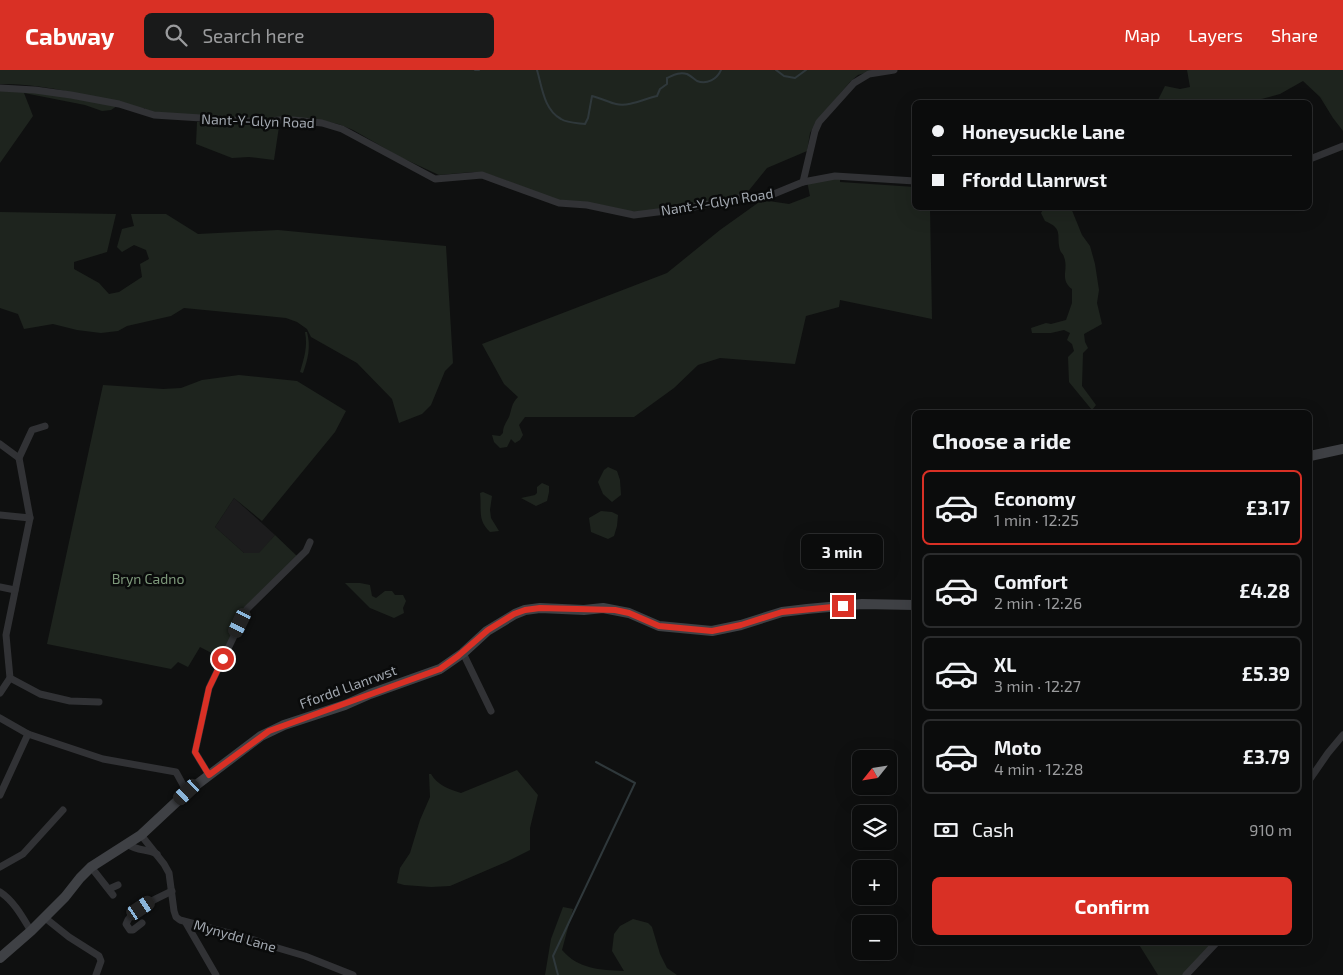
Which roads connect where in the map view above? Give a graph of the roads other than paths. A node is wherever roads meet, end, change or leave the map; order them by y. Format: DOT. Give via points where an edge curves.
graph roads {
  1 [pos="894,70"];
  2 [pos="0,88"];
  3 [pos="1343,146"];
  4 [pos="1312,158"];
  5 [pos="912,181"];
  6 [pos="803,182"];
  7 [pos="45,426"];
  8 [pos="0,444"];
  9 [pos="1343,449"];
  10 [pos="1312,456"];
  11 [pos="19,458"];
  12 [pos="0,515"];
  13 [pos="30,518"];
  14 [pos="310,542"];
  15 [pos="0,587"];
  16 [pos="15,590"];
  17 [pos="912,605"];
  18 [pos="3,636"];
  19 [pos="462,652"];
  20 [pos="10,678"];
  21 [pos="0,693"];
  22 [pos="99,702"];
  23 [pos="491,711"];
  24 [pos="0,718"];
  25 [pos="28,734"];
  26 [pos="1343,735"];
  27 [pos="209,775"];
  28 [pos="1312,776"];
  29 [pos="187,792"];
  30 [pos="0,795"];
  31 [pos="63,810"];
  32 [pos="141,835"];
  33 [pos="127,844"];
  34 [pos="157,855"];
  35 [pos="0,867"];
  36 [pos="91,867"];
  37 [pos="118,885"];
  38 [pos="172,891"];
  39 [pos="0,892"];
  40 [pos="44,917"];
  41 [pos="142,923"];
  42 [pos="186,923"];
  43 [pos="31,931"];
  44 [pos="1214,945"];
  45 [pos="0,958"];
  46 [pos="96,975"];
  47 [pos="216,975"];
  48 [pos="353,975"];
  49 [pos="1186,975"];
  1 -- 6 [label="street" via="869,74 854,83 819,122"];
  2 -- 6 [label="street, Nant-Y-Glyn Road" via="71,95 154,115 322,123 342,129 435,179 482,175 559,203 634,215 744,197 764,198"];
  3 -- 4 [label="street"];
  5 -- 6 [label="street, Nant-Y-Glyn Road" via="835,176"];
  7 -- 11 [label="street" via="32,430"];
  8 -- 11 [label="street"];
  9 -- 10 [label="main road"];
  11 -- 13 [label="street"];
  12 -- 13 [label="street"];
  13 -- 16 [label="street"];
  14 -- 27 [label="street" via="306,551 247,609 209,688 195,752"];
  15 -- 16 [label="street"];
  16 -- 18 [label="street"];
  17 -- 19 [label="main road, Ffordd Llanrwst" via="807,608 712,631 659,626 615,610 540,608 514,614"];
  18 -- 20 [label="street"];
  19 -- 23 [label="street"];
  19 -- 27 [label="main road, Ffordd Llanrwst" via="440,669 269,731"];
  20 -- 21 [label="street"];
  20 -- 22 [label="street" via="40,694 70,701"];
  24 -- 25 [label="street"];
  25 -- 29 [label="street" via="103,759 176,772"];
  25 -- 30 [label="street"];
  26 -- 28 [label="street"];
  27 -- 29 [label="main road, Ffordd Llanrwst"];
  29 -- 32 [label="main road, Ffordd Llanrwst"];
  31 -- 35 [label="street" via="23,854"];
  32 -- 33 [label="main road, Ffordd Llanrwst"];
  32 -- 34 [label="street, Mynydd Lane"];
  33 -- 34 [label="street"];
  33 -- 36 [label="main road, Ffordd Llanrwst"];
  34 -- 38 [label="street, Mynydd Lane" via="169,874"];
  36 -- 37 [label="street" via="111,892"];
  36 -- 40 [label="main road, Ffordd Llanrwst"];
  38 -- 41 [label="street" via="141,908 126,924 133,930"];
  38 -- 42 [label="street, Mynydd Lane" via="176,917"];
  39 -- 43 [label="street"];
  40 -- 43 [label="main road, Ffordd Llanrwst"];
  40 -- 46 [label="street" via="99,956 101,961"];
  42 -- 47 [label="street"];
  42 -- 48 [label="street, Mynydd Lane" via="251,939"];
  43 -- 45 [label="main road, Ffordd Llanrwst"];
  44 -- 49 [label="street"];
}
